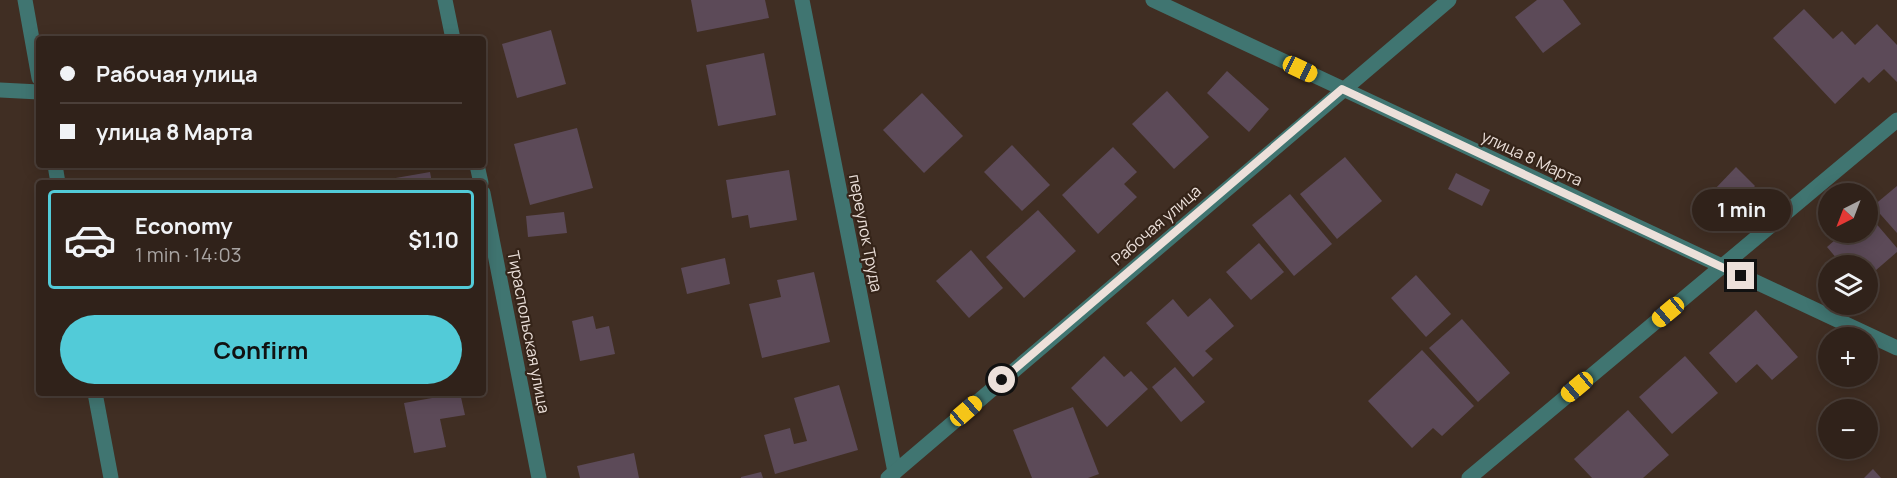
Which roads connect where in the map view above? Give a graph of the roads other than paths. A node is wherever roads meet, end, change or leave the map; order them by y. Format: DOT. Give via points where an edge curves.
graph roads {
  1 [pos="25,0"];
  2 [pos="445,0"];
  3 [pos="802,0"];
  4 [pos="1153,0"];
  5 [pos="1449,0"];
  6 [pos="452,36"];
  7 [pos="36,61"];
  8 [pos="1342,89"];
  9 [pos="0,90"];
  10 [pos="36,92"];
  11 [pos="1897,120"];
  12 [pos="486,208"];
  13 [pos="1722,267"];
  14 [pos="1897,348"];
  15 [pos="97,396"];
  16 [pos="891,475"];
  17 [pos="111,478"];
  18 [pos="539,478"];
  19 [pos="1469,478"];
  1 -- 7 [label="street"];
  2 -- 6 [label="street"];
  3 -- 16 [label="street, переулок Труда"];
  4 -- 8 [label="street, улица 8 Марта"];
  5 -- 8 [label="street, Рабочая улица"];
  8 -- 13 [label="street, улица 8 Марта"];
  8 -- 16 [label="street, Рабочая улица"];
  9 -- 10 [label="street"];
  11 -- 13 [label="street"];
  12 -- 18 [label="street, Тираспольская улица"];
  13 -- 14 [label="street, улица 8 Марта"];
  13 -- 19 [label="street"];
  15 -- 17 [label="street"];
}
